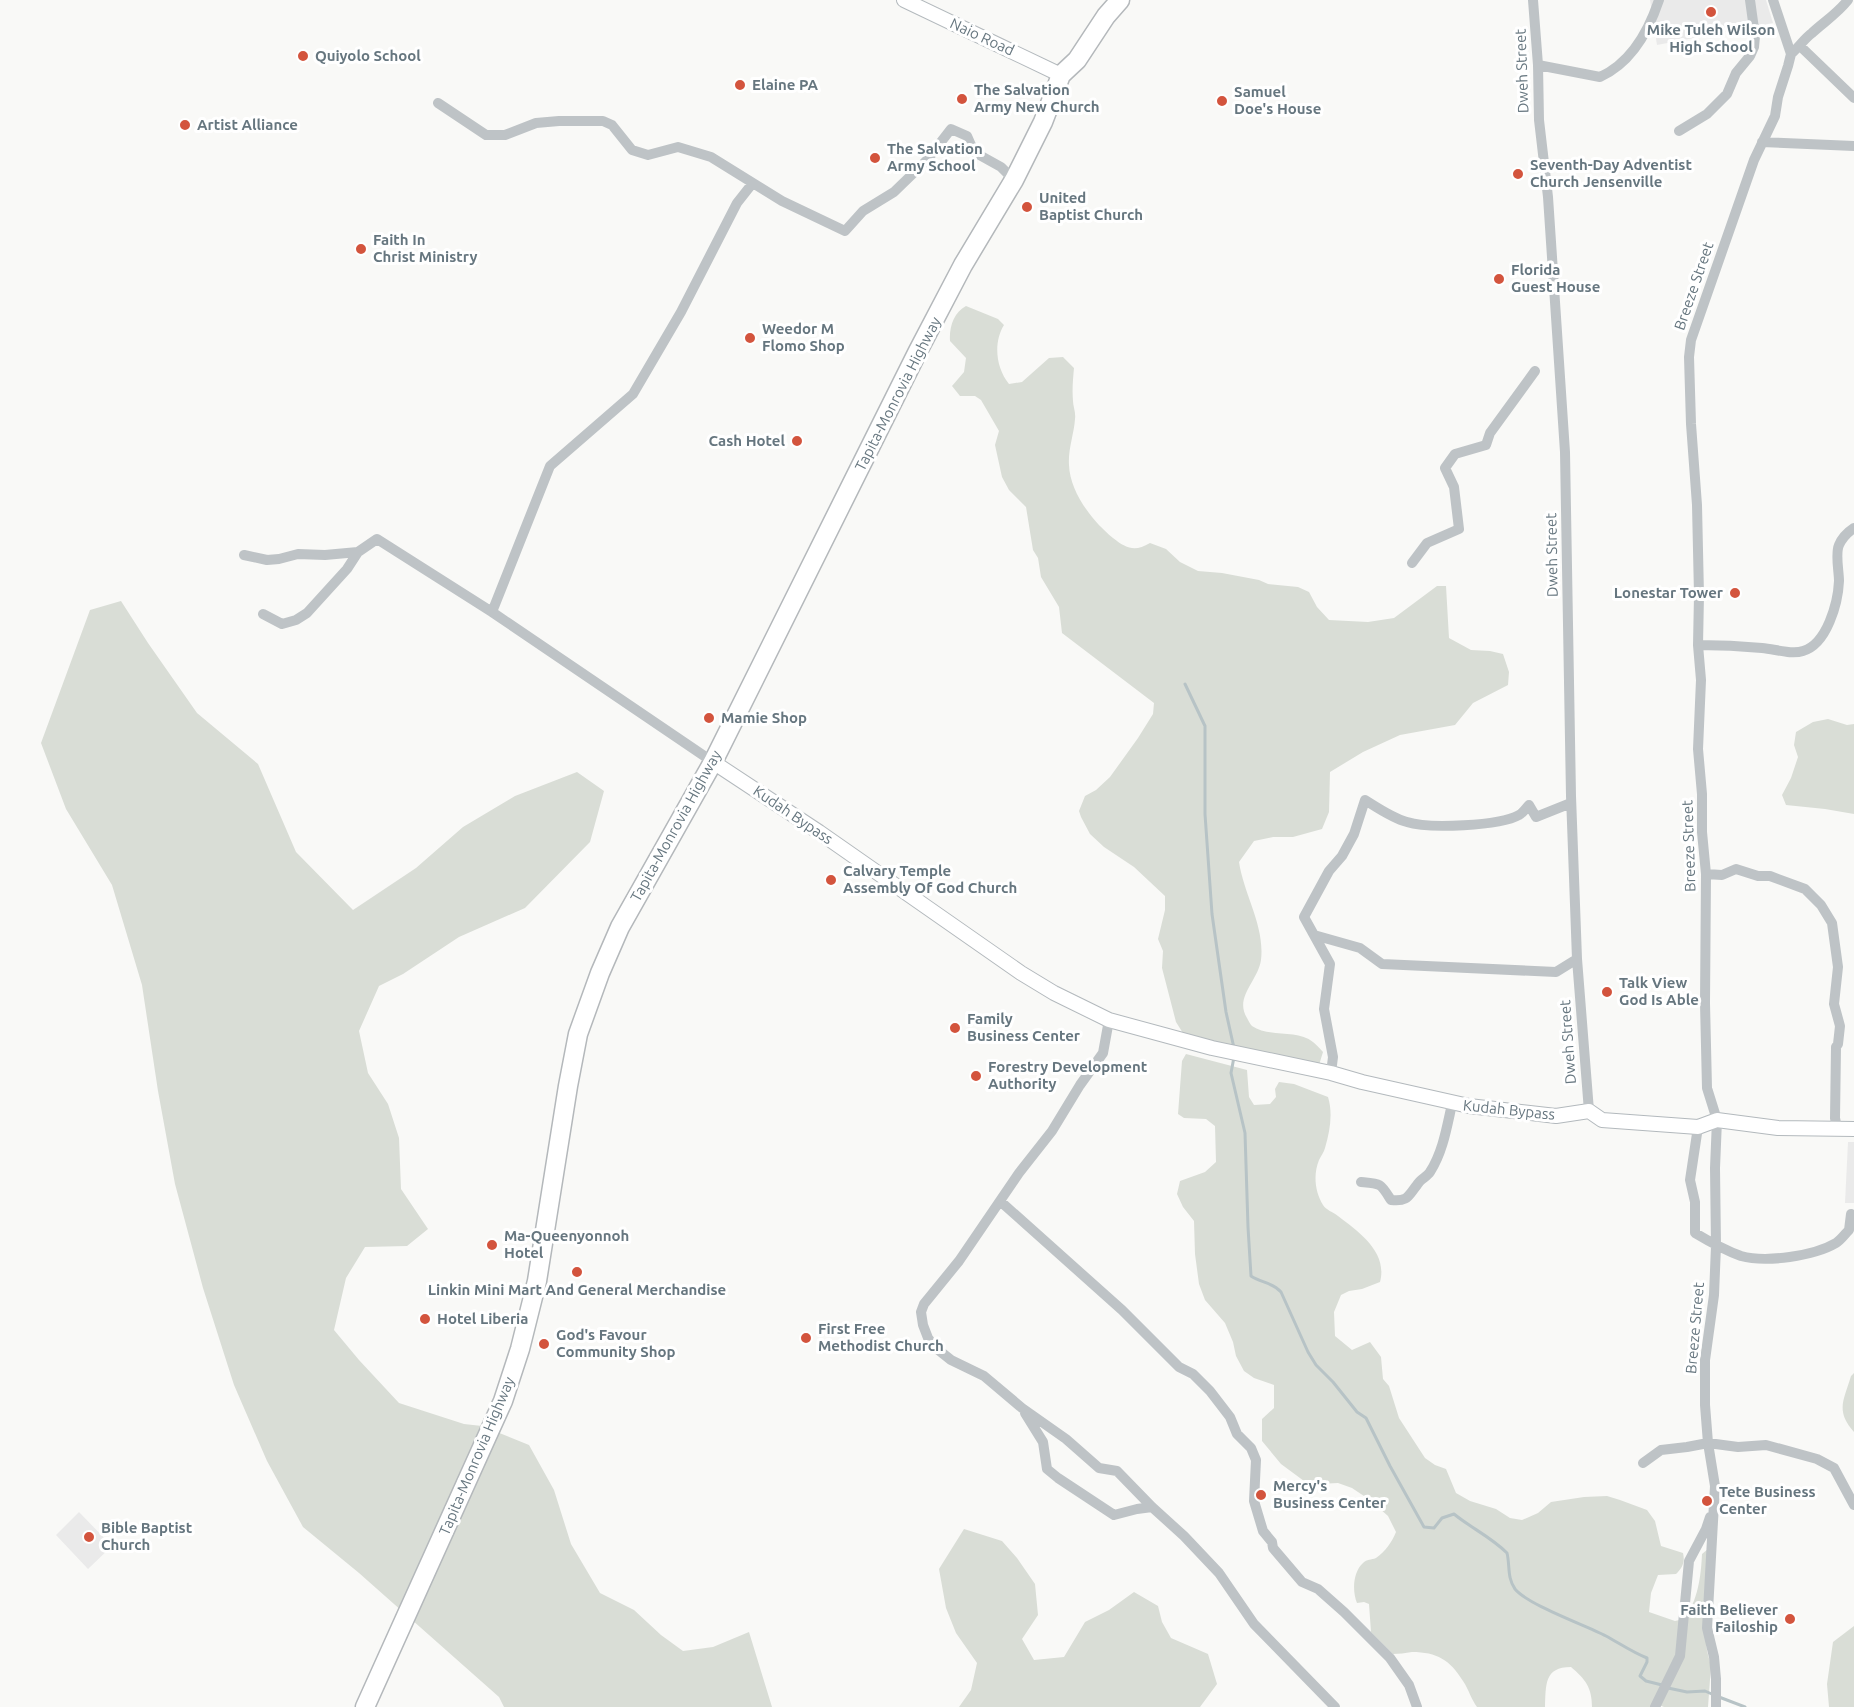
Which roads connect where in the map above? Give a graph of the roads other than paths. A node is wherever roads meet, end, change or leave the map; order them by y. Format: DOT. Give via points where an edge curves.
graph roads {
  1 [pos="904,0"];
  2 [pos="1120,0"];
  3 [pos="1533,0"];
  4 [pos="1659,0"];
  5 [pos="1750,0"];
  6 [pos="1773,0"];
  7 [pos="1848,0"];
  8 [pos="1795,50"];
  9 [pos="1538,65"];
  10 [pos="1061,75"];
  11 [pos="1854,98"];
  12 [pos="438,104"];
  13 [pos="1679,131"];
  14 [pos="1762,142"];
  15 [pos="1854,146"];
  16 [pos="1014,180"];
  17 [pos="752,184"];
  18 [pos="1535,371"];
  19 [pos="1854,528"];
  20 [pos="358,552"];
  21 [pos="244,555"];
  22 [pos="1412,563"];
  23 [pos="492,612"];
  24 [pos="263,614"];
  25 [pos="1698,645"];
  26 [pos="712,762"];
  27 [pos="1571,803"];
  28 [pos="1706,874"];
  29 [pos="1314,935"];
  30 [pos="1577,959"];
  31 [pos="1109,1020"];
  32 [pos="1331,1073"];
  33 [pos="1452,1104"];
  34 [pos="1588,1111"];
  35 [pos="1717,1120"];
  36 [pos="1698,1127"];
  37 [pos="1837,1128"];
  38 [pos="1854,1128"];
  39 [pos="1362,1182"];
  40 [pos="1000,1201"];
  41 [pos="1851,1214"];
  42 [pos="1716,1246"];
  43 [pos="1022,1408"];
  44 [pos="1708,1443"];
  45 [pos="1643,1463"];
  46 [pos="1715,1502"];
  47 [pos="1854,1505"];
  48 [pos="1152,1507"];
  49 [pos="365,1707"];
  50 [pos="1335,1707"];
  51 [pos="1417,1707"];
  52 [pos="1655,1707"];
  53 [pos="1716,1707"];
  1 -- 10 [label="street, Naio Road"];
  2 -- 10 [label="highway, Tapita-Monrovia Highway" via="1077,60"];
  3 -- 9 [label="street, Dweh Street"];
  4 -- 9 [label="street" via="1647,31 1608,73 1600,77"];
  5 -- 13 [label="street" via="1755,36 1750,56 1736,73 1727,94 1707,114"];
  6 -- 8 [label="street"];
  7 -- 8 [label="street"];
  8 -- 11 [label="street"];
  8 -- 14 [label="street, Breeze Street" via="1775,116"];
  9 -- 27 [label="street, Dweh Street" via="1565,452"];
  10 -- 16 [label="highway, Tapita-Monrovia Highway"];
  12 -- 17 [label="street" via="486,135 505,135 536,123 603,121 612,125 632,150 648,155 678,147 711,157"];
  14 -- 15 [label="street"];
  14 -- 25 [label="street, Breeze Street" via="1691,340"];
  16 -- 17 [label="street" via="974,152 967,136 951,129 903,184 863,211 845,231"];
  16 -- 26 [label="highway, Tapita-Monrovia Highway" via="918,351"];
  17 -- 23 [label="street" via="737,203 633,394 550,466"];
  18 -- 22 [label="street" via="1490,433 1486,445 1455,454 1444,468 1455,487 1459,529 1427,543"];
  19 -- 25 [label="street" via="1838,546 1837,600 1816,644 1795,652"];
  20 -- 21 [label="street" via="298,554 267,560"];
  20 -- 23 [label="street, Kudah Bypass" via="377,539"];
  20 -- 24 [label="street" via="307,613 282,624"];
  23 -- 26 [label="street, Kudah Bypass"];
  25 -- 28 [label="street, Breeze Street" via="1698,749"];
  26 -- 31 [label="street, Kudah Bypass" via="1014,968"];
  26 -- 49 [label="highway, Tapita-Monrovia Highway" via="620,927 600,973 578,1034 537,1281 513,1371"];
  27 -- 29 [label="street" via="1536,817 1529,805 1519,815 1498,820 1427,825 1407,822 1365,800 1354,834 1304,917"];
  27 -- 30 [label="street, Dweh Street"];
  28 -- 35 [label="street, Breeze Street" via="1707,1088"];
  28 -- 37 [label="street" via="1722,875 1736,869 1787,881 1805,889 1832,922 1838,967 1834,1004 1840,1026 1836,1047"];
  29 -- 30 [label="street" via="1360,948 1382,964 1556,972"];
  29 -- 32 [label="street" via="1330,964 1324,1009 1333,1057"];
  30 -- 34 [label="street, Dweh Street"];
  31 -- 32 [label="street, Kudah Bypass"];
  31 -- 40 [label="street" via="1102,1053 1052,1131"];
  32 -- 33 [label="street, Kudah Bypass"];
  33 -- 34 [label="street, Kudah Bypass" via="1556,1116"];
  33 -- 39 [label="street" via="1438,1156 1412,1195 1401,1202 1391,1200 1378,1183"];
  34 -- 36 [label="street, Kudah Bypass" via="1602,1120"];
  35 -- 36 [label="street, Kudah Bypass"];
  35 -- 37 [label="street, Kudah Bypass" via="1778,1128"];
  35 -- 42 [label="street, Breeze Street"];
  36 -- 42 [label="street" via="1690,1180 1695,1233"];
  37 -- 38 [label="street, Kudah Bypass"];
  40 -- 43 [label="street" via="959,1262 924,1304 922,1325 936,1348 984,1376"];
  40 -- 51 [label="street" via="1209,1391 1254,1454 1254,1501 1263,1532 1273,1548 1302,1582 1318,1589 1390,1658 1409,1685"];
  41 -- 42 [label="street" via="1849,1230 1819,1251 1770,1258 1743,1257"];
  42 -- 44 [label="street, Breeze Street" via="1705,1360"];
  43 -- 48 [label="street" via="1099,1468 1117,1471"];
  43 -- 48 [label="street" via="1043,1442 1047,1469 1058,1478 1114,1515"];
  44 -- 45 [label="street" via="1661,1450"];
  44 -- 46 [label="street, Breeze Street"];
  44 -- 47 [label="street" via="1766,1445 1817,1459 1834,1468"];
  46 -- 52 [label="street" via="1689,1561 1680,1656"];
  46 -- 53 [label="street, Breeze Street" via="1707,1628 1714,1657"];
  48 -- 50 [label="street" via="1219,1573 1254,1624"];
}
